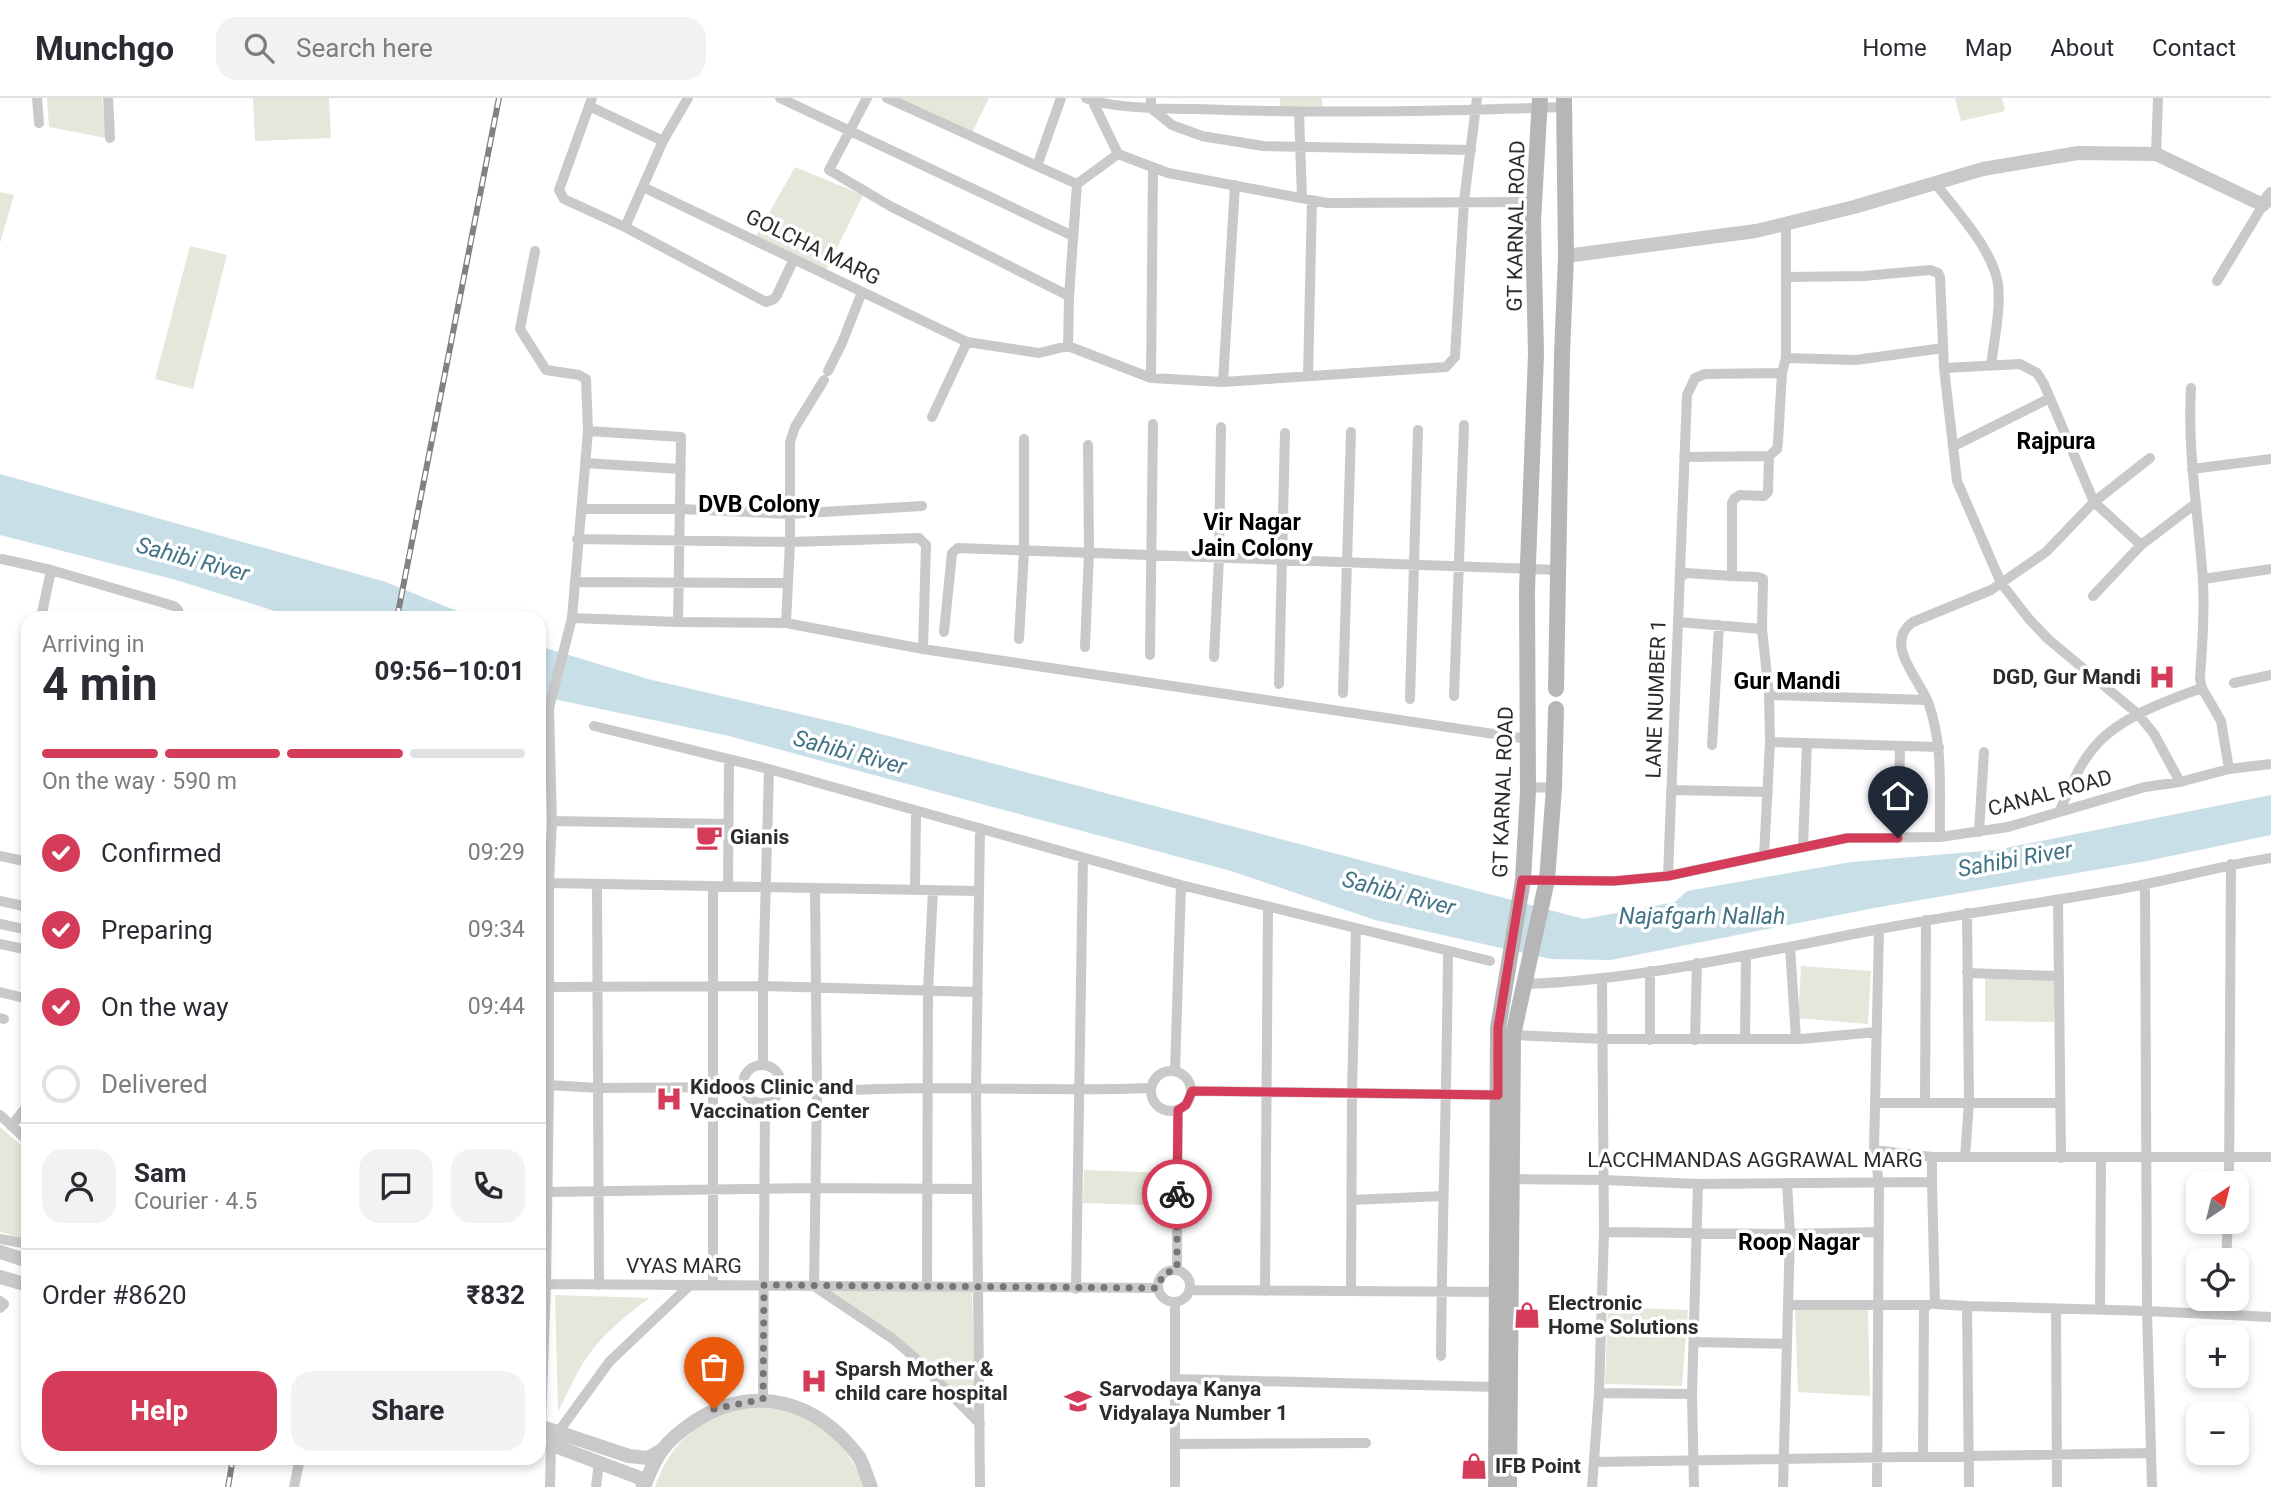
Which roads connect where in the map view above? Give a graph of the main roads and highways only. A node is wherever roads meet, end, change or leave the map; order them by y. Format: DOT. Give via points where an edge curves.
graph roads {
  1 [pos="1564,102"];
  2 [pos="1540,103"];
  3 [pos="1556,689"];
  4 [pos="1556,709"];
  5 [pos="1506,1481"];
  6 [pos="1482,1487"];
  1 -- 3 [label="main road" via="1566,256"];
  2 -- 5 [label="main road, GT KARNAL ROAD" via="1534,202 1536,354 1528,569 1528,787 1522,880 1498,1028 1496,1387"];
  4 -- 5 [label="main road" via="1547,880 1513,1035"];
  5 -- 6 [label="main road"];
}
